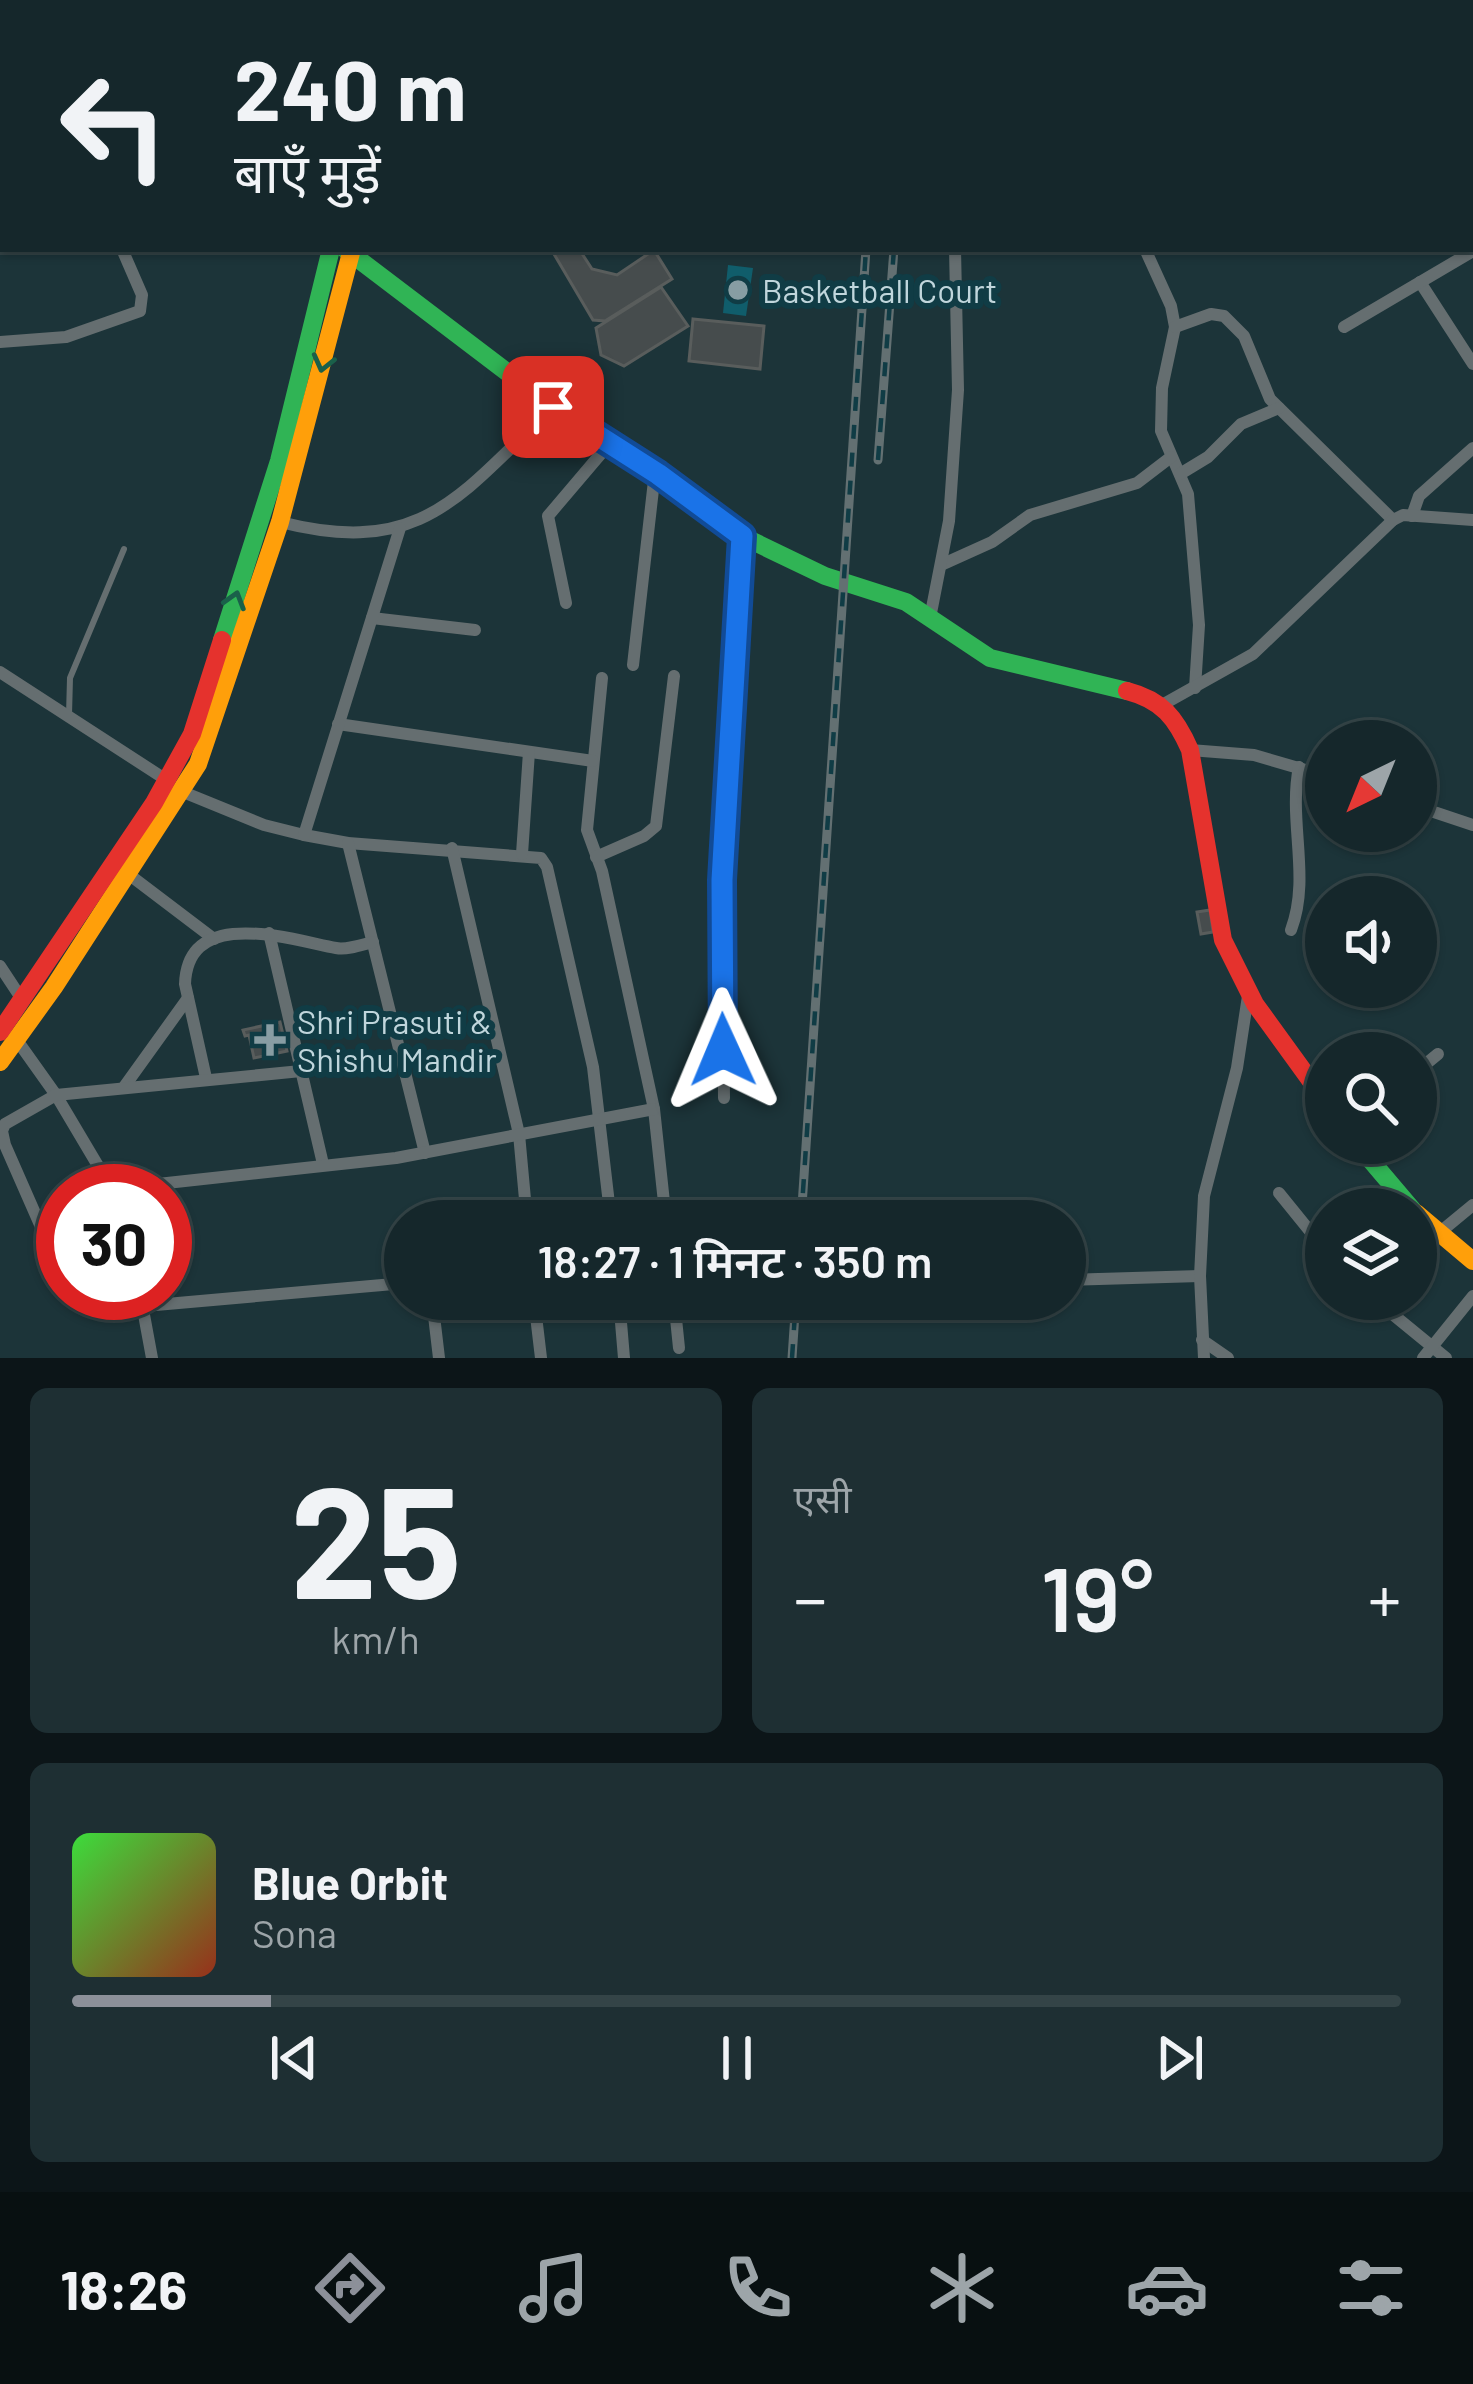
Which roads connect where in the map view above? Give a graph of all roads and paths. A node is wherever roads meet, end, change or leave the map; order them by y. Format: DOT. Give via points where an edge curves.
graph roads {
  1 [pos="123,252"];
  2 [pos="344,252"];
  3 [pos="345,252"];
  4 [pos="348,252"];
  5 [pos="955,252"];
  6 [pos="1146,252"];
  7 [pos="1470,252"];
  8 [pos="1420,283"];
  9 [pos="1175,327"];
  10 [pos="1345,327"];
  11 [pos="0,342"];
  12 [pos="1473,364"];
  13 [pos="553,407"];
  14 [pos="1279,408"];
  15 [pos="610,443"];
  16 [pos="1473,448"];
  17 [pos="1171,458"];
  18 [pos="655,472"];
  19 [pos="1180,474"];
  20 [pos="1412,516"];
  21 [pos="1393,520"];
  22 [pos="1473,520"];
  23 [pos="280,522"];
  24 [pos="400,528"];
  25 [pos="742,536"];
  26 [pos="124,549"];
  27 [pos="941,565"];
  28 [pos="566,603"];
  29 [pos="372,618"];
  30 [pos="930,618"];
  31 [pos="476,630"];
  32 [pos="633,665"];
  33 [pos="0,672"];
  34 [pos="674,676"];
  35 [pos="602,678"];
  36 [pos="1196,688"];
  37 [pos="1162,705"];
  38 [pos="69,718"];
  39 [pos="338,724"];
  40 [pos="1190,750"];
  41 [pos="530,752"];
  42 [pos="592,761"];
  43 [pos="1299,767"];
  44 [pos="1305,769"];
  45 [pos="176,787"];
  46 [pos="1437,813"];
  47 [pos="1473,825"];
  48 [pos="304,835"];
  49 [pos="348,843"];
  50 [pos="452,848"];
  51 [pos="522,854"];
  52 [pos="596,857"];
  53 [pos="127,874"];
  54 [pos="1291,930"];
  55 [pos="269,933"];
  56 [pos="214,939"];
  57 [pos="373,942"];
  58 [pos="0,966"];
  59 [pos="1248,996"];
  60 [pos="188,998"];
  61 [pos="28,1008"];
  62 [pos="8,1032"];
  63 [pos="0,1062"];
  64 [pos="301,1071"];
  65 [pos="1305,1073"];
  66 [pos="206,1078"];
  67 [pos="124,1088"];
  68 [pos="56,1095"];
  69 [pos="724,1098"];
  70 [pos="654,1109"];
  71 [pos="602,1118"];
  72 [pos="519,1135"];
  73 [pos="425,1153"];
  74 [pos="97,1164"];
  75 [pos="323,1164"];
  76 [pos="1374,1164"];
  77 [pos="192,1180"];
  78 [pos="1394,1188"];
  79 [pos="1279,1193"];
  80 [pos="525,1200"];
  81 [pos="609,1200"];
  82 [pos="664,1200"];
  83 [pos="1473,1205"];
  84 [pos="36,1212"];
  85 [pos="1305,1225"];
  86 [pos="1438,1232"];
  87 [pos="1473,1261"];
  88 [pos="1200,1276"];
  89 [pos="1086,1279"];
  90 [pos="384,1284"];
  91 [pos="192,1296"];
  92 [pos="1473,1296"];
  93 [pos="145,1320"];
  94 [pos="434,1320"];
  95 [pos="536,1320"];
  96 [pos="621,1320"];
  97 [pos="676,1320"];
  98 [pos="1395,1320"];
  99 [pos="1202,1340"];
  100 [pos="679,1348"];
  101 [pos="1428,1352"];
  102 [pos="152,1358"];
  103 [pos="439,1358"];
  104 [pos="541,1358"];
  105 [pos="624,1358"];
  106 [pos="1204,1358"];
  107 [pos="1228,1358"];
  108 [pos="1446,1358"];
  1 -- 11 [label="street" via="142,295 140,311 66,337"];
  45 -- 2 [label="main road, one-way"];
  3 -- 23 [label="main road, one-way"];
  4 -- 13 [label="main road"];
  5 -- 27 [label="street" via="958,390"];
  6 -- 9 [label="street"];
  7 -- 8 [label="street"];
  8 -- 10 [label="street"];
  8 -- 12 [label="street"];
  9 -- 14 [label="street" via="1211,314 1232,322"];
  9 -- 17 [label="street" via="1160,414"];
  13 -- 15 [label="main road"];
  13 -- 24 [label="street" via="472,487"];
  14 -- 19 [label="street" via="1241,424"];
  14 -- 21 [label="street"];
  15 -- 18 [label="main road"];
  15 -- 28 [label="street" via="548,516"];
  16 -- 20 [label="street" via="1419,496"];
  17 -- 19 [label="street"];
  17 -- 27 [label="street" via="1137,483 1030,515"];
  18 -- 25 [label="main road"];
  18 -- 32 [label="street"];
  19 -- 36 [label="street" via="1199,625"];
  20 -- 21 [label="street"];
  20 -- 22 [label="street"];
  21 -- 36 [label="street" via="1253,653"];
  23 -- 24 [label="street" via="340,534"];
  23 -- 45 [label="main road" via="208,740"];
  24 -- 29 [label="street"];
  25 -- 30 [label="main road"];
  25 -- 69 [label="street" via="722,880"];
  26 -- 38 [label="lane" via="70,678"];
  27 -- 30 [label="street"];
  29 -- 31 [label="street"];
  29 -- 39 [label="street"];
  30 -- 37 [label="main road" via="990,658 1124,688"];
  33 -- 38 [label="street"];
  34 -- 52 [label="street" via="656,826"];
  35 -- 42 [label="street"];
  36 -- 37 [label="street"];
  37 -- 40 [label="main road"];
  38 -- 45 [label="street"];
  39 -- 41 [label="street"];
  39 -- 48 [label="street"];
  40 -- 43 [label="street"];
  40 -- 59 [label="main road" via="1223,940"];
  41 -- 42 [label="street"];
  41 -- 51 [label="street"];
  42 -- 52 [label="street" via="586,819"];
  43 -- 44 [label="street"];
  43 -- 54 [label="street" via="1293,802 1301,892"];
  45 -- 48 [label="street"];
  45 -- 53 [label="main road"];
  45 -- 61 [label="main road"];
  46 -- 47 [label="street"];
  48 -- 49 [label="street"];
  49 -- 50 [label="street"];
  49 -- 57 [label="street"];
  50 -- 51 [label="street"];
  50 -- 72 [label="street"];
  51 -- 71 [label="street" via="537,855 547,867"];
  52 -- 70 [label="street"];
  53 -- 56 [label="street"];
  53 -- 61 [label="main road"];
  55 -- 56 [label="street"];
  55 -- 57 [label="street" via="343,949"];
  55 -- 64 [label="street"];
  56 -- 60 [label="street" via="187,969"];
  57 -- 73 [label="street"];
  58 -- 61 [label="street"];
  59 -- 65 [label="main road"];
  59 -- 88 [label="street" via="1204,1196"];
  60 -- 66 [label="street"];
  60 -- 67 [label="street"];
  61 -- 62 [label="main road"];
  62 -- 63 [label="main road"];
  62 -- 68 [label="street"];
  64 -- 66 [label="street"];
  64 -- 75 [label="street"];
  66 -- 67 [label="street"];
  67 -- 68 [label="street"];
  68 -- 74 [label="street"];
  68 -- 84 [label="street" via="2,1131"];
  70 -- 71 [label="street"];
  70 -- 82 [label="street"];
  71 -- 72 [label="street"];
  71 -- 81 [label="street"];
  72 -- 73 [label="street"];
  72 -- 80 [label="street"];
  73 -- 75 [label="street"];
  75 -- 77 [label="street"];
  76 -- 78 [label="main road"];
  79 -- 85 [label="street"];
  83 -- 86 [label="street"];
  86 -- 87 [label="main road"];
  88 -- 89 [label="street"];
  88 -- 99 [label="street"];
  90 -- 91 [label="street"];
  92 -- 101 [label="street"];
  93 -- 102 [label="street"];
  94 -- 103 [label="street"];
  95 -- 104 [label="street"];
  96 -- 105 [label="street"];
  97 -- 100 [label="street"];
  98 -- 101 [label="street"];
  99 -- 106 [label="street"];
  99 -- 107 [label="street"];
  101 -- 108 [label="street"];
}
